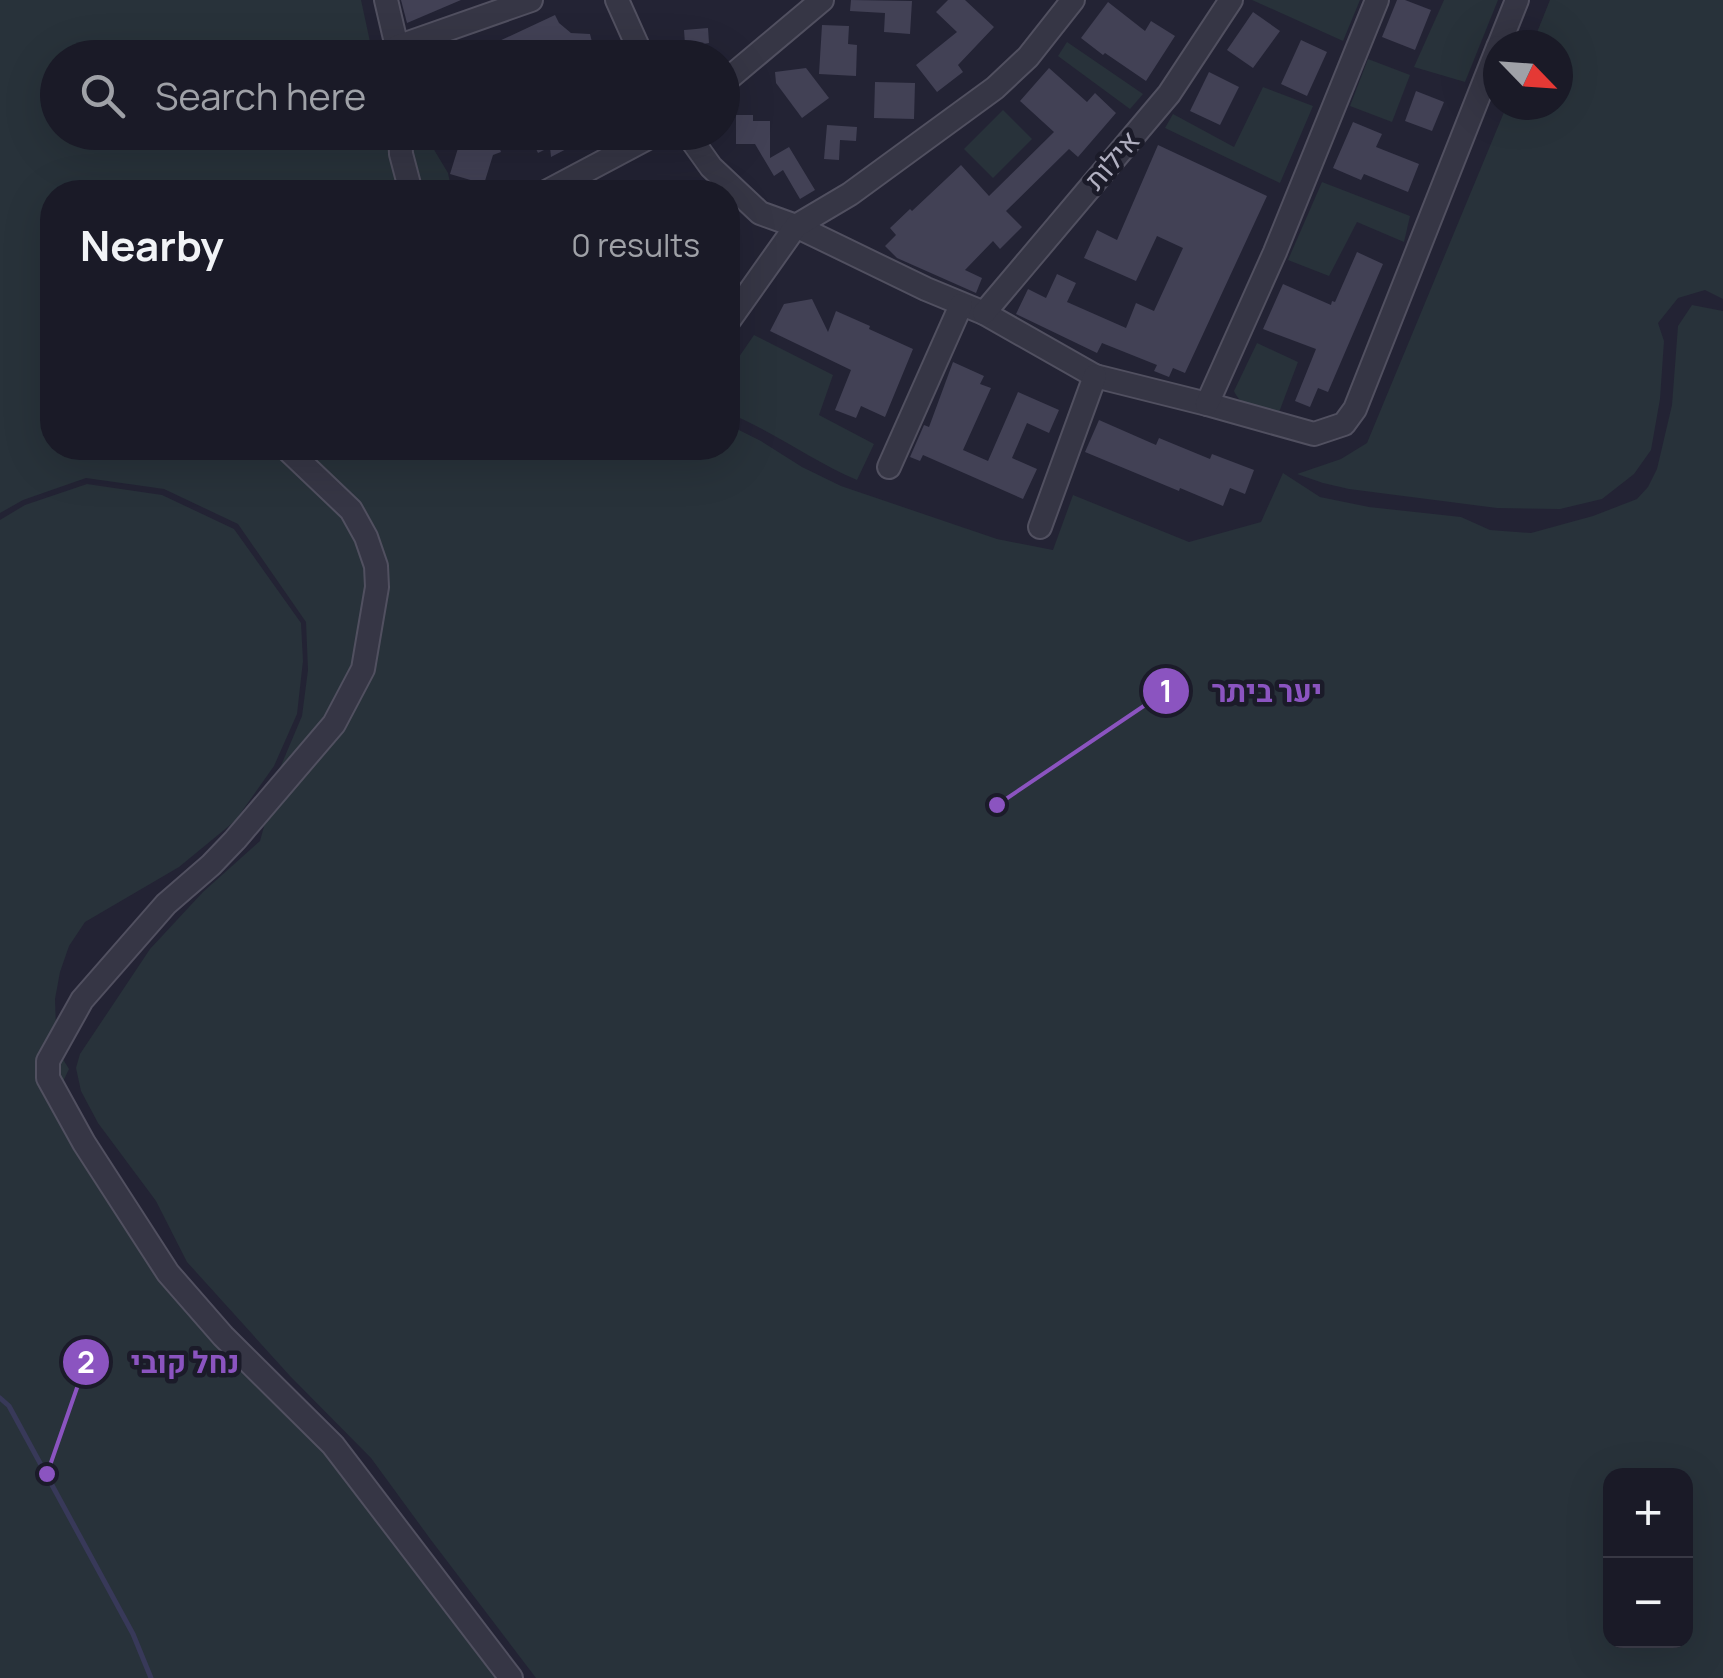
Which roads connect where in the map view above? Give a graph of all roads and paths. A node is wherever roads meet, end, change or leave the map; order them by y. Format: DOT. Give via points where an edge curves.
graph roads {
  1 [pos="386,0"];
  2 [pos="531,0"];
  3 [pos="617,0"];
  4 [pos="822,0"];
  5 [pos="1073,0"];
  6 [pos="1231,0"];
  7 [pos="1377,0"];
  8 [pos="1517,0"];
  9 [pos="1505,30"];
  10 [pos="394,40"];
  11 [pos="428,40"];
  12 [pos="636,40"];
  13 [pos="740,69"];
  14 [pos="1483,84"];
  15 [pos="401,150"];
  16 [pos="625,150"];
  17 [pos="699,150"];
  18 [pos="406,180"];
  19 [pos="569,180"];
  20 [pos="725,180"];
  21 [pos="740,195"];
  22 [pos="796,226"];
  23 [pos="740,305"];
  24 [pos="961,305"];
  25 [pos="984,313"];
  26 [pos="1095,376"];
  27 [pos="1207,404"];
  28 [pos="299,460"];
  29 [pos="888,467"];
  30 [pos="1040,527"];
  31 [pos="511,1678"];
  1 -- 10 [label="street"];
  2 -- 11 [label="street"];
  3 -- 12 [label="street"];
  4 -- 13 [label="street"];
  5 -- 22 [label="street" via="995,88"];
  6 -- 25 [label="street, אילות" via="1169,94"];
  7 -- 27 [label="street"];
  8 -- 9 [label="street"];
  14 -- 27 [label="street" via="1356,409 1344,424 1314,434"];
  15 -- 18 [label="street"];
  16 -- 19 [label="street"];
  17 -- 20 [label="street"];
  21 -- 22 [label="street" via="760,214"];
  22 -- 23 [label="street"];
  22 -- 24 [label="street"];
  24 -- 25 [label="street"];
  24 -- 29 [label="street"];
  25 -- 26 [label="street"];
  26 -- 27 [label="street"];
  26 -- 30 [label="street"];
  28 -- 31 [label="street" via="351,510 376,566 363,669 334,724 235,840 166,904 82,1000 48,1060 48,1078 168,1273 333,1445"];
}
